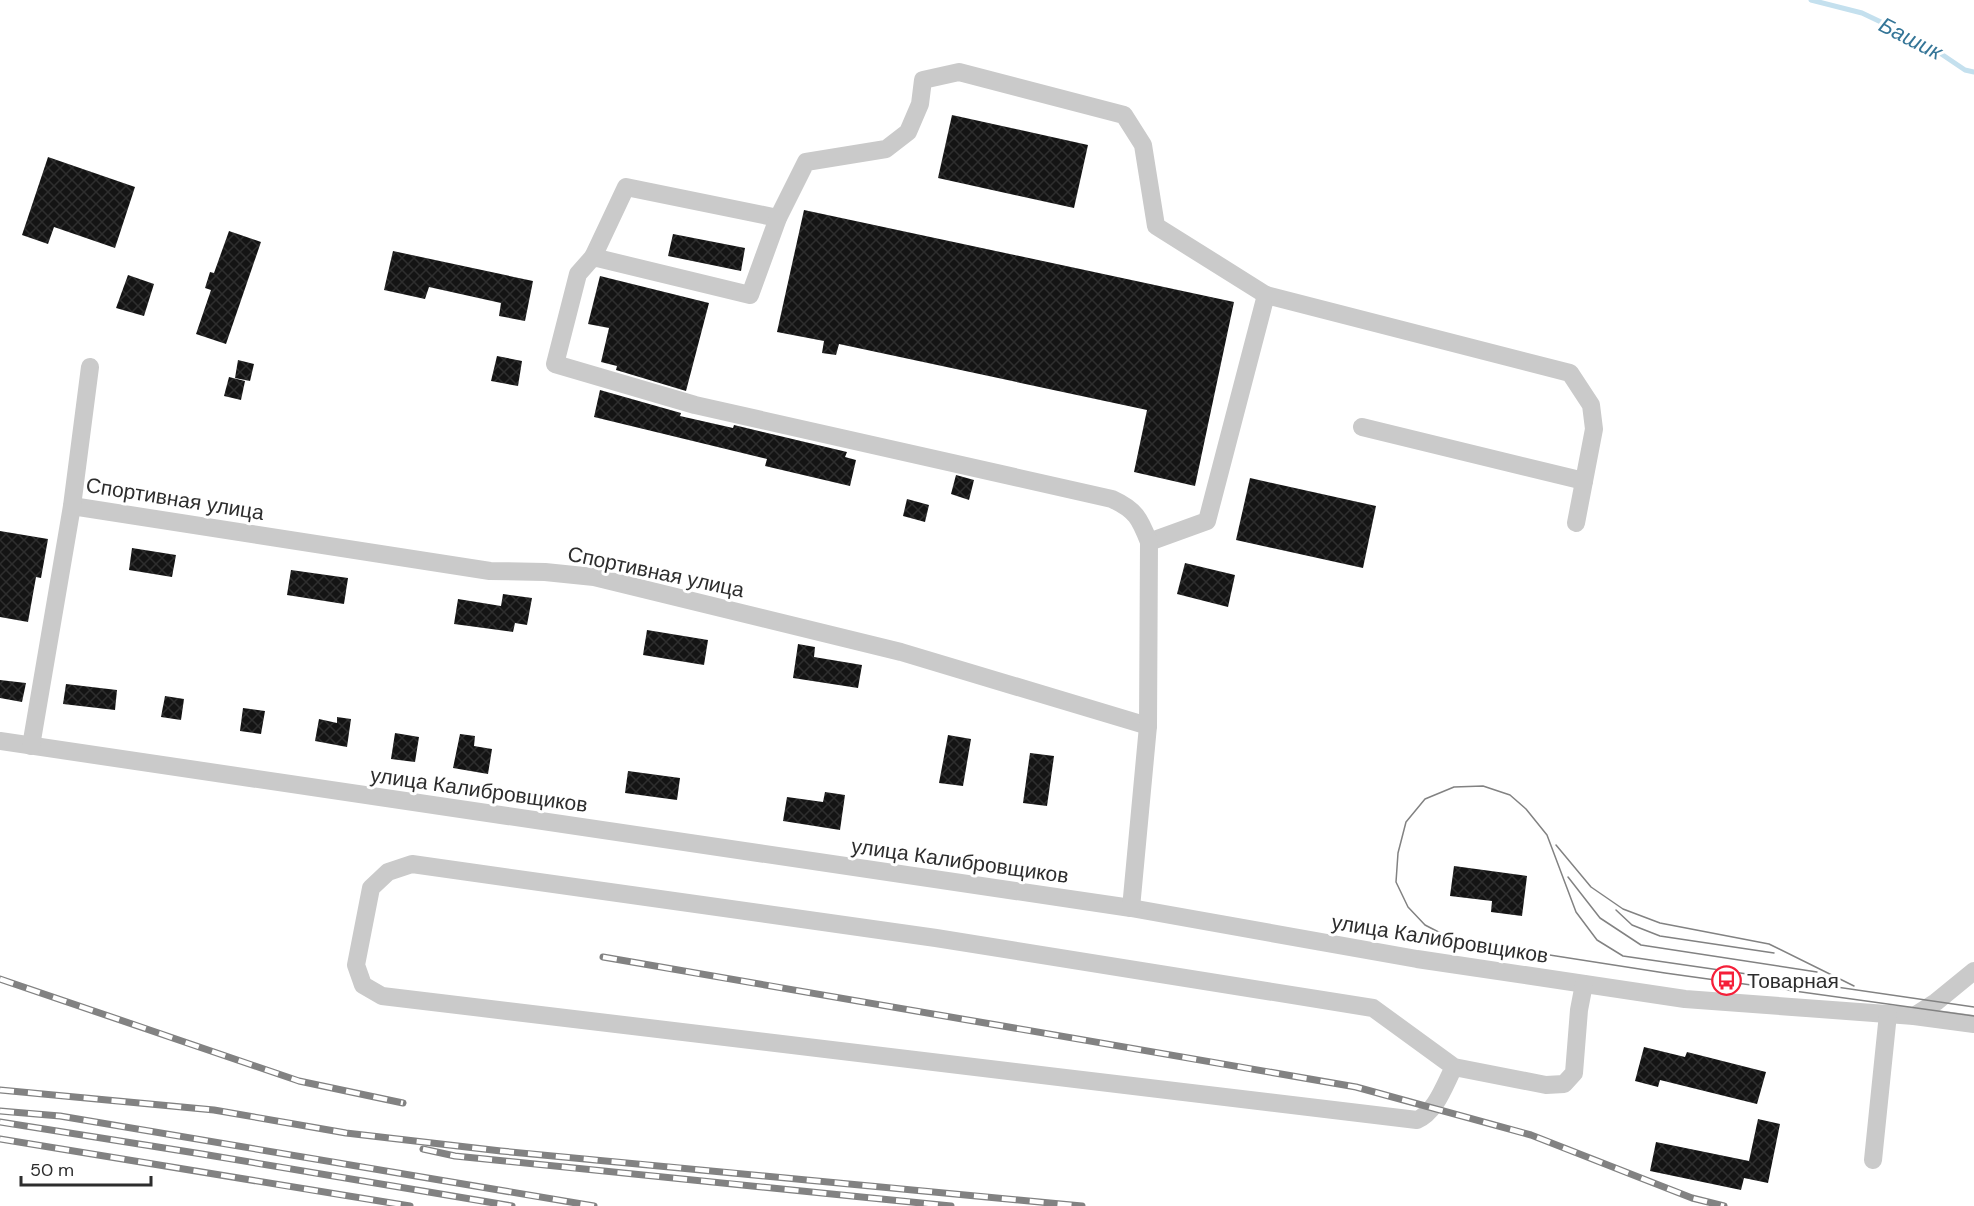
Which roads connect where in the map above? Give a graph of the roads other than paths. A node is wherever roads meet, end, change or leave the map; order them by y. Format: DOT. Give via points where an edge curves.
graph roads {
  1 [pos="778,218"];
  2 [pos="593,257"];
  3 [pos="1266,295"];
  4 [pos="90,367"];
  5 [pos="1362,427"];
  6 [pos="1584,481"];
  7 [pos="72,506"];
  8 [pos="1576,523"];
  9 [pos="1149,542"];
  10 [pos="1148,726"];
  11 [pos="0,741"];
  12 [pos="31,746"];
  13 [pos="1131,908"];
  14 [pos="1974,971"];
  15 [pos="1584,984"];
  16 [pos="1888,1014"];
  17 [pos="1914,1016"];
  18 [pos="1974,1024"];
  19 [pos="1454,1067"];
  20 [pos="1873,1160"];
  1 -- 2 [label="street" via="626,187"];
  1 -- 2 [label="street" via="750,295"];
  1 -- 3 [label="street" via="806,162 886,149 908,132 920,104 923,80 959,72 1124,115 1143,145 1156,226"];
  2 -- 9 [label="street" via="578,274 555,364 695,405 1113,500 1129,507 1140,520"];
  3 -- 6 [label="street" via="1570,373 1591,405 1594,429"];
  3 -- 9 [label="street" via="1207,521"];
  4 -- 7 [label="street"];
  5 -- 6 [label="street"];
  6 -- 8 [label="street"];
  7 -- 10 [label="street, Спортивная улица" via="489,571 594,577 902,652"];
  7 -- 12 [label="street"];
  9 -- 10 [label="street"];
  10 -- 13 [label="street"];
  11 -- 12 [label="street, улица Калибровщиков"];
  12 -- 13 [label="street, улица Калибровщиков"];
  13 -- 15 [label="street, улица Калибровщиков"];
  14 -- 17 [label="street"];
  15 -- 16 [label="street, улица Калибровщиков" via="1685,999"];
  15 -- 19 [label="street" via="1574,1073 1564,1084 1546,1085"];
  16 -- 17 [label="street, улица Калибровщиков"];
  16 -- 20 [label="street"];
  17 -- 18 [label="street, улица Калибровщиков"];
  19 -- 19 [label="street" via="1432,1108 1417,1120 382,996 363,985 356,965 371,888 388,872 412,864 936,938 1374,1008"];
}
